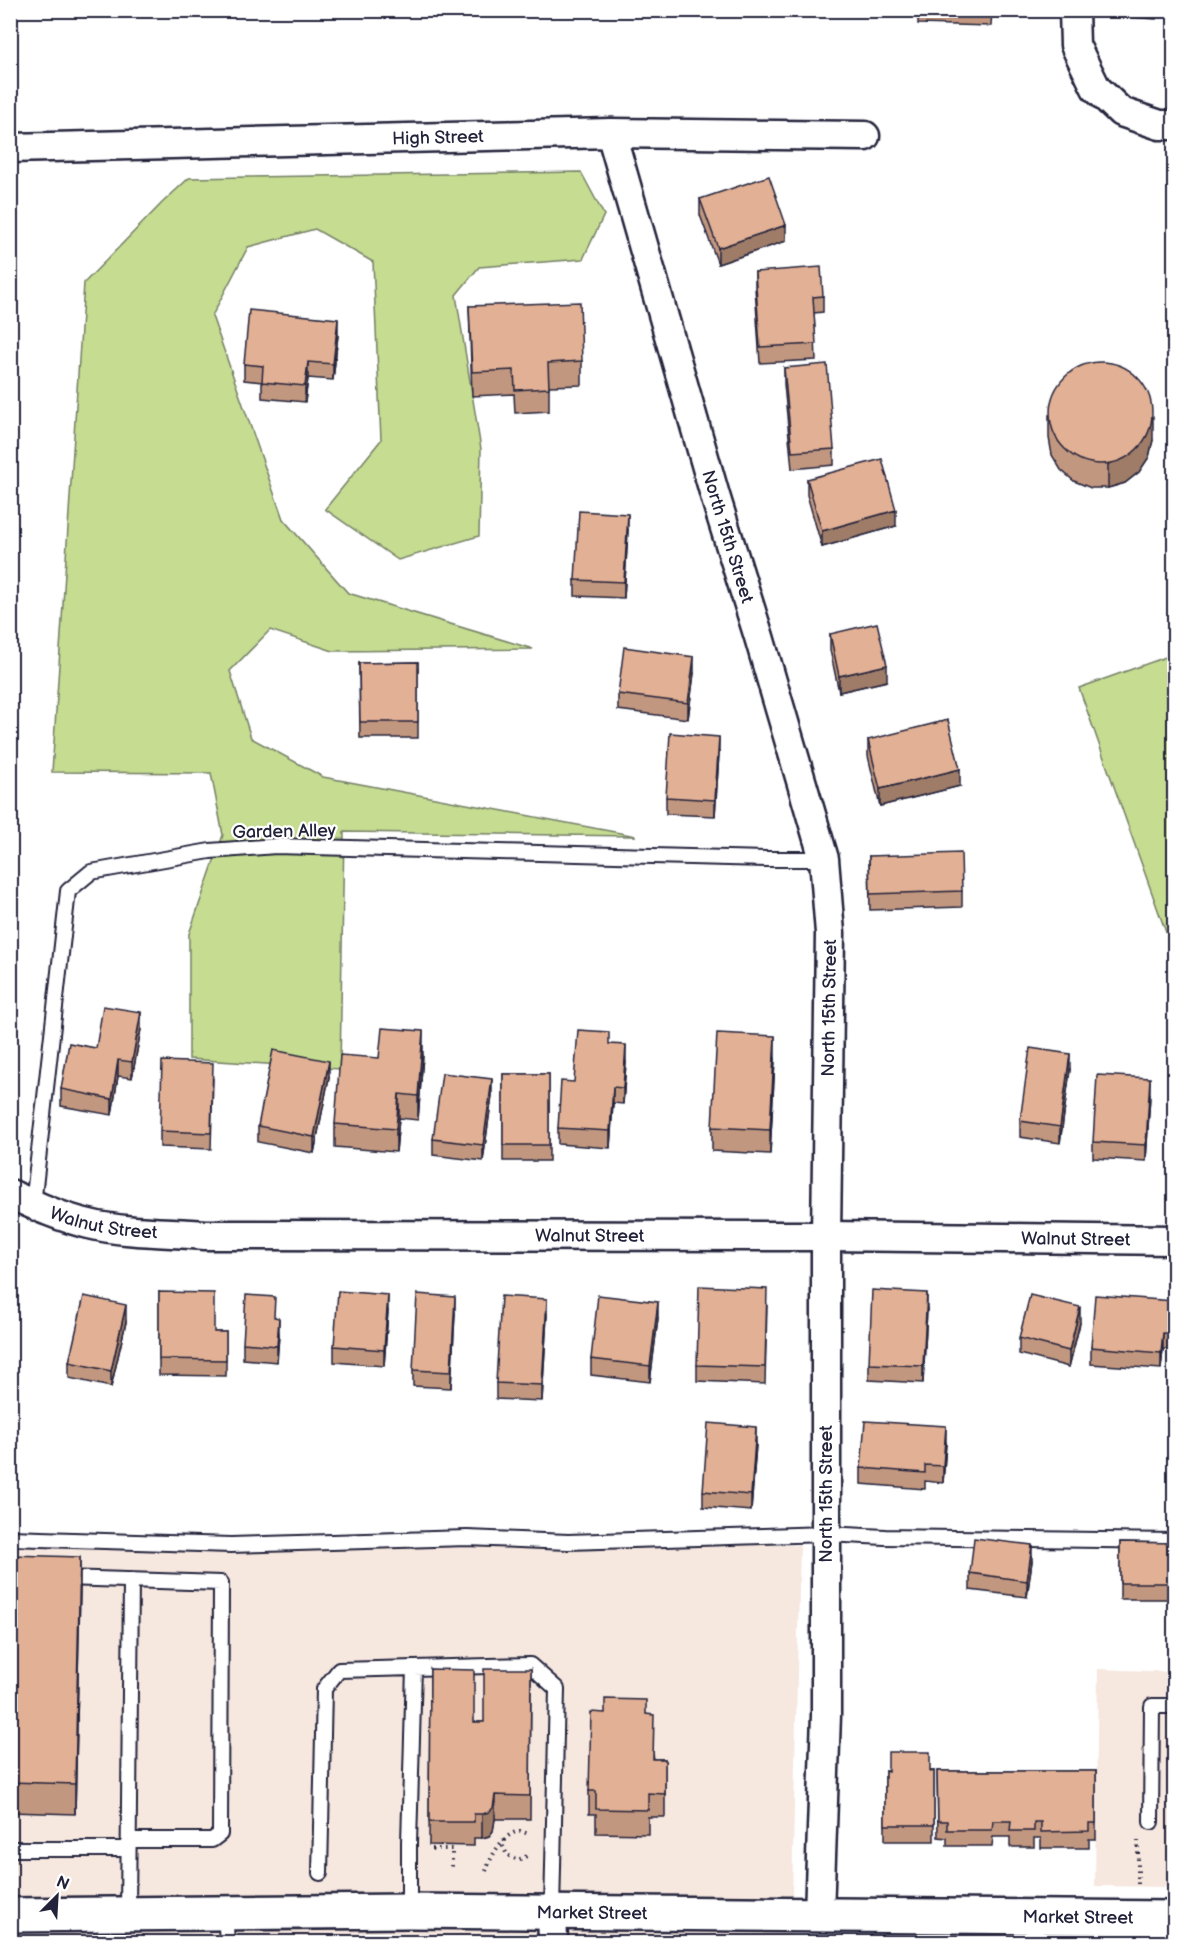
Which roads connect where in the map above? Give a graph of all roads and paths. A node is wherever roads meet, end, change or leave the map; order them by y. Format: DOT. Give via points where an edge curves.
graph roads {
  1 [pos="1074,10"];
  2 [pos="1174,125"];
  3 [pos="611,133"];
  4 [pos="865,136"];
  5 [pos="10,148"];
  6 [pos="824,859"];
  7 [pos="22,1200"];
  8 [pos="826,1236"];
  9 [pos="1174,1240"];
  10 [pos="826,1534"];
  11 [pos="10,1538"];
  12 [pos="1174,1541"];
  13 [pos="54,1578"];
  14 [pos="130,1581"];
  15 [pos="414,1668"];
  16 [pos="1174,1706"];
  17 [pos="1151,1822"];
  18 [pos="1138,1832"];
  19 [pos="531,1836"];
  20 [pos="505,1840"];
  21 [pos="128,1845"];
  22 [pos="10,1848"];
  23 [pos="423,1849"];
  24 [pos="531,1854"];
  25 [pos="452,1871"];
  26 [pos="486,1871"];
  27 [pos="320,1873"];
  28 [pos="1138,1886"];
  29 [pos="409,1911"];
  30 [pos="128,1914"];
  31 [pos="819,1914"];
  32 [pos="10,1915"];
  33 [pos="1173,1926"];
  34 [pos="553,1927"];
  35 [pos="226,1928"];
  1 -- 2 [label="street" via="1075,45 1096,88 1121,112 1160,125"];
  3 -- 4 [label="street, High Street"];
  3 -- 5 [label="street, High Street"];
  3 -- 6 [label="street, North 15th Street"];
  6 -- 7 [label="lane, Garden Alley" via="276,846 210,851 91,872 68,891"];
  6 -- 8 [label="street, North 15th Street" via="830,933"];
  7 -- 8 [label="street, Walnut Street" via="107,1228 205,1235"];
  8 -- 9 [label="street, Walnut Street"];
  8 -- 10 [label="street, North 15th Street"];
  10 -- 11 [label="lane" via="568,1542 467,1538 231,1545"];
  10 -- 12 [label="lane"];
  10 -- 31 [label="street, North 15th Street" via="826,1715"];
  13 -- 14 [label="lane"];
  14 -- 21 [label="lane"];
  14 -- 21 [label="lane" via="221,1583 221,1814 220,1834 212,1840"];
  15 -- 27 [label="lane" via="339,1670 324,1689"];
  15 -- 29 [label="lane"];
  15 -- 34 [label="lane" via="530,1665 557,1689"];
  16 -- 17 [label="lane" via="1152,1706"];
  18 -- 28 [label="path"];
  19 -- 20 [label="path" via="520,1831 509,1834"];
  20 -- 24 [label="path" via="504,1851 512,1859"];
  20 -- 26 [label="path" via="490,1858"];
  21 -- 22 [label="lane"];
  21 -- 30 [label="lane"];
  23 -- 25 [label="path" via="452,1849"];
  29 -- 34 [label="main road, Market Street"];
  29 -- 35 [label="main road, Market Street"];
  30 -- 32 [label="main road, Market Street"];
  30 -- 35 [label="main road, Market Street"];
  31 -- 33 [label="main road, Market Street"];
  31 -- 34 [label="main road, Market Street"];
}
